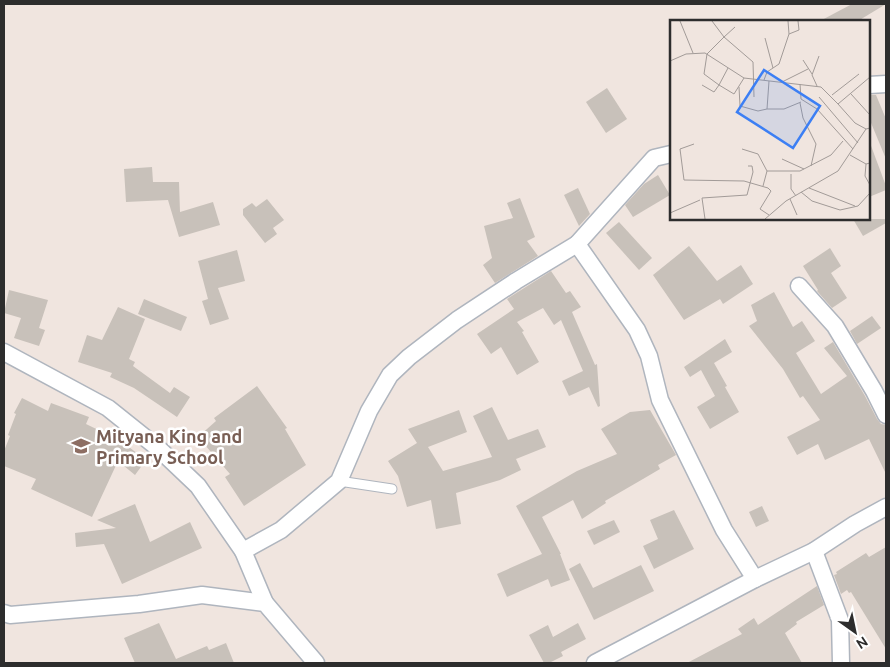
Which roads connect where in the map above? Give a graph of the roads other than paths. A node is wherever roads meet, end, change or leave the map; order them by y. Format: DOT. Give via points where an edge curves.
graph roads {
  1 [pos="886,84"];
  2 [pos="870,85"];
  3 [pos="670,154"];
  4 [pos="576,244"];
  5 [pos="799,286"];
  6 [pos="4,352"];
  7 [pos="886,415"];
  8 [pos="339,481"];
  9 [pos="392,489"];
  10 [pos="886,507"];
  11 [pos="243,551"];
  12 [pos="814,551"];
  13 [pos="755,579"];
  14 [pos="265,603"];
  15 [pos="4,613"];
  16 [pos="603,662"];
  17 [pos="316,663"];
  18 [pos="841,663"];
  1 -- 2 [label="street"];
  3 -- 4 [label="street" via="654,158"];
  4 -- 8 [label="street" via="457,320 390,374 369,411"];
  4 -- 13 [label="street" via="637,330 649,356 660,400 724,530"];
  5 -- 7 [label="street" via="835,326"];
  6 -- 11 [label="street" via="108,408 158,448 198,486"];
  8 -- 9 [label="lane"];
  8 -- 11 [label="street" via="281,530"];
  10 -- 12 [label="street"];
  11 -- 14 [label="street"];
  12 -- 13 [label="street"];
  12 -- 18 [label="street" via="840,620"];
  13 -- 16 [label="street"];
  14 -- 15 [label="street" via="202,595 140,604"];
  14 -- 17 [label="street"];
}
